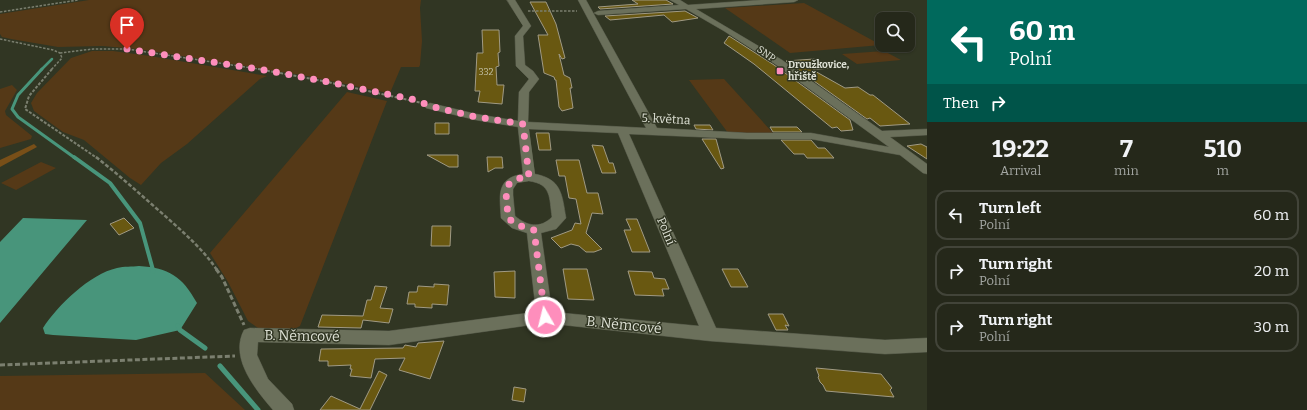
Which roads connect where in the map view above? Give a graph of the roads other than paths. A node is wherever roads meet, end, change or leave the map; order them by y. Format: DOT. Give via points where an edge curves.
graph roads {
  1 [pos="511,0"];
  2 [pos="582,0"];
  3 [pos="674,0"];
  4 [pos="737,0"];
  5 [pos="789,0"];
  6 [pos="794,0"];
  7 [pos="745,4"];
  8 [pos="689,8"];
  9 [pos="593,12"];
  10 [pos="430,106"];
  11 [pos="523,124"];
  12 [pos="622,129"];
  13 [pos="652,131"];
  14 [pos="927,132"];
  15 [pos="879,134"];
  16 [pos="900,152"];
  17 [pos="927,170"];
  18 [pos="529,177"];
  19 [pos="534,230"];
  20 [pos="545,317"];
  21 [pos="710,334"];
  22 [pos="927,345"];
  23 [pos="285,410"];
  1 -- 11 [label="street" via="527,26 519,36 521,66 534,79 524,92"];
  2 -- 9 [label="street"];
  3 -- 8 [label="street, SNP"];
  4 -- 7 [label="street"];
  5 -- 6 [label="street"];
  5 -- 7 [label="street"];
  7 -- 8 [label="street"];
  8 -- 9 [label="street"];
  8 -- 15 [label="street, SNP" via="746,40"];
  9 -- 13 [label="street"];
  10 -- 11 [label="street, 5. května" via="476,117"];
  11 -- 12 [label="street, 5. května"];
  11 -- 18 [label="street"];
  12 -- 13 [label="street, 5. května"];
  12 -- 21 [label="street, Polní"];
  13 -- 16 [label="street, 5. května" via="747,136 811,136"];
  14 -- 15 [label="street"];
  15 -- 16 [label="street, SNP"];
  16 -- 17 [label="street, SNP"];
  18 -- 19 [label="street" via="510,181 506,186 508,218 517,225"];
  18 -- 19 [label="street" via="540,178 553,186 559,218 554,225 546,229"];
  19 -- 20 [label="street"];
  20 -- 21 [label="street, B. Němcové"];
  20 -- 23 [label="street, B. Němcové" via="389,338 250,335 248,355 262,384"];
  21 -- 22 [label="street, B. Němcové" via="885,347"];
}
